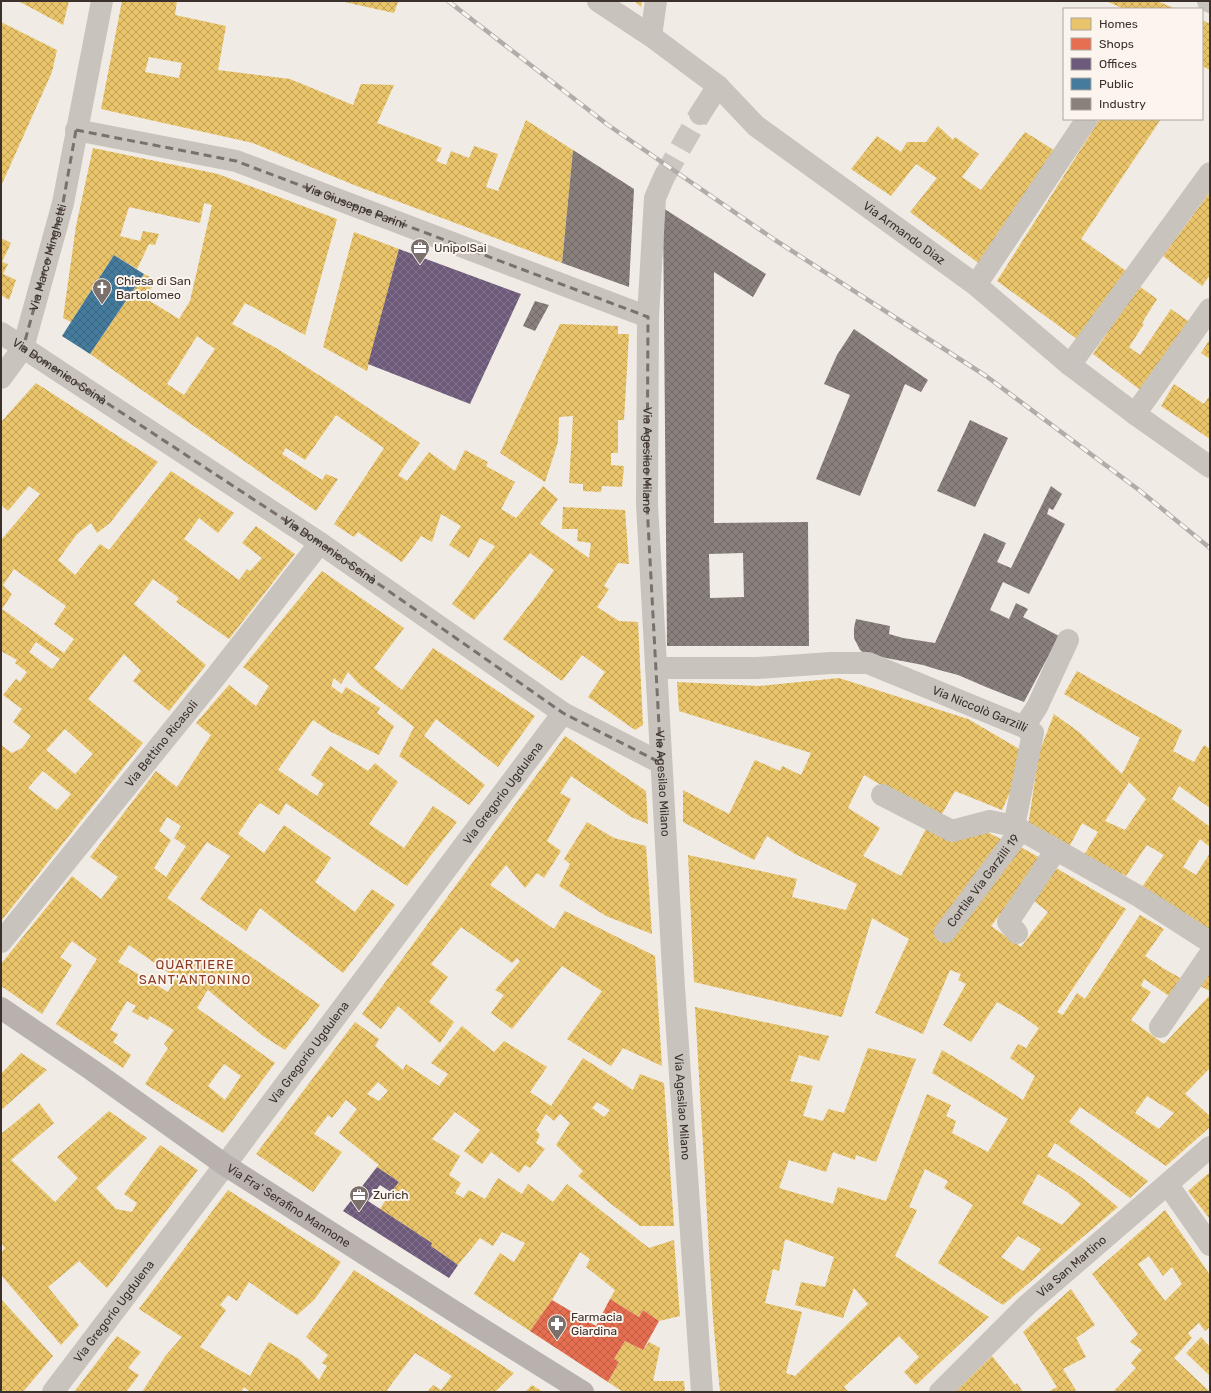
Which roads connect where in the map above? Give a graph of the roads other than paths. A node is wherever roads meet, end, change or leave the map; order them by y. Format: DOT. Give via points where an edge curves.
graph roads {
  1 [pos="102,1"];
  2 [pos="598,1"];
  3 [pos="656,1"];
  4 [pos="651,36"];
  5 [pos="718,86"];
  6 [pos="700,114"];
  7 [pos="1086,120"];
  8 [pos="76,130"];
  9 [pos="1210,173"];
  10 [pos="664,177"];
  11 [pos="976,285"];
  12 [pos="1210,309"];
  13 [pos="648,317"];
  14 [pos="1,333"];
  15 [pos="23,348"];
  16 [pos="1070,365"];
  17 [pos="1,378"];
  18 [pos="1135,414"];
  19 [pos="1210,467"];
  20 [pos="320,543"];
  21 [pos="1068,640"];
  22 [pos="656,668"];
  23 [pos="563,713"];
  24 [pos="1024,727"];
  25 [pos="661,763"];
  26 [pos="882,795"];
  27 [pos="1017,828"];
  28 [pos="1056,850"];
  29 [pos="945,932"];
  30 [pos="1017,932"];
  31 [pos="1,942"];
  32 [pos="1210,942"];
  33 [pos="1210,954"];
  34 [pos="1,1008"];
  35 [pos="1160,1027"];
  36 [pos="1210,1148"];
  37 [pos="225,1165"];
  38 [pos="1168,1185"];
  39 [pos="1210,1246"];
  40 [pos="53,1392"];
  41 [pos="583,1392"];
  42 [pos="702,1392"];
  43 [pos="940,1392"];
  1 -- 8 [label="street, Via Marco Minghetti"];
  2 -- 4 [label="street, Via Armando Diaz"];
  3 -- 4 [label="street"];
  4 -- 5 [label="street, Via Armando Diaz"];
  5 -- 6 [label="street"];
  5 -- 11 [label="street, Via Armando Diaz" via="756,126"];
  7 -- 11 [label="street"];
  8 -- 13 [label="street, Via Giuseppe Parini" via="236,160"];
  8 -- 15 [label="street, Via Marco Minghetti" via="63,203"];
  9 -- 16 [label="street"];
  10 -- 13 [label="street, Via Agesilao Milano" via="655,198"];
  11 -- 16 [label="street, Via Armando Diaz"];
  12 -- 18 [label="street"];
  13 -- 22 [label="street, Via Agesilao Milano" via="647,504"];
  14 -- 15 [label="street, Via Domenico Scinà"];
  15 -- 17 [label="street, Via Marco Minghetti"];
  15 -- 20 [label="street, Via Domenico Scinà"];
  16 -- 18 [label="street, Via Armando Diaz"];
  18 -- 19 [label="street, Via Armando Diaz"];
  20 -- 23 [label="street, Via Domenico Scinà"];
  20 -- 31 [label="street, Via Bettino Ricasoli"];
  21 -- 24 [label="street" via="1037,707"];
  22 -- 24 [label="street, Via Niccolò Garzilli" via="757,668 868,663"];
  22 -- 25 [label="street, Via Agesilao Milano"];
  23 -- 25 [label="street, Via Domenico Scinà"];
  23 -- 37 [label="street, Via Gregorio Ugdulena"];
  24 -- 27 [label="street, Via Niccolò Garzilli" via="1033,733"];
  25 -- 42 [label="street, Via Agesilao Milano"];
  26 -- 27 [label="street" via="952,831 990,821"];
  27 -- 28 [label="street"];
  27 -- 29 [label="street, Cortile Via Garzilli 19"];
  28 -- 30 [label="street" via="1008,922"];
  28 -- 32 [label="street" via="1140,897"];
  33 -- 35 [label="street"];
  34 -- 37 [label="main road, Via Fra' Serafino Mannone"];
  36 -- 38 [label="street, Via San Martino"];
  37 -- 40 [label="street, Via Gregorio Ugdulena"];
  37 -- 41 [label="main road, Via Fra' Serafino Mannone"];
  38 -- 39 [label="street"];
  38 -- 43 [label="street, Via San Martino" via="1026,1306"];
}
